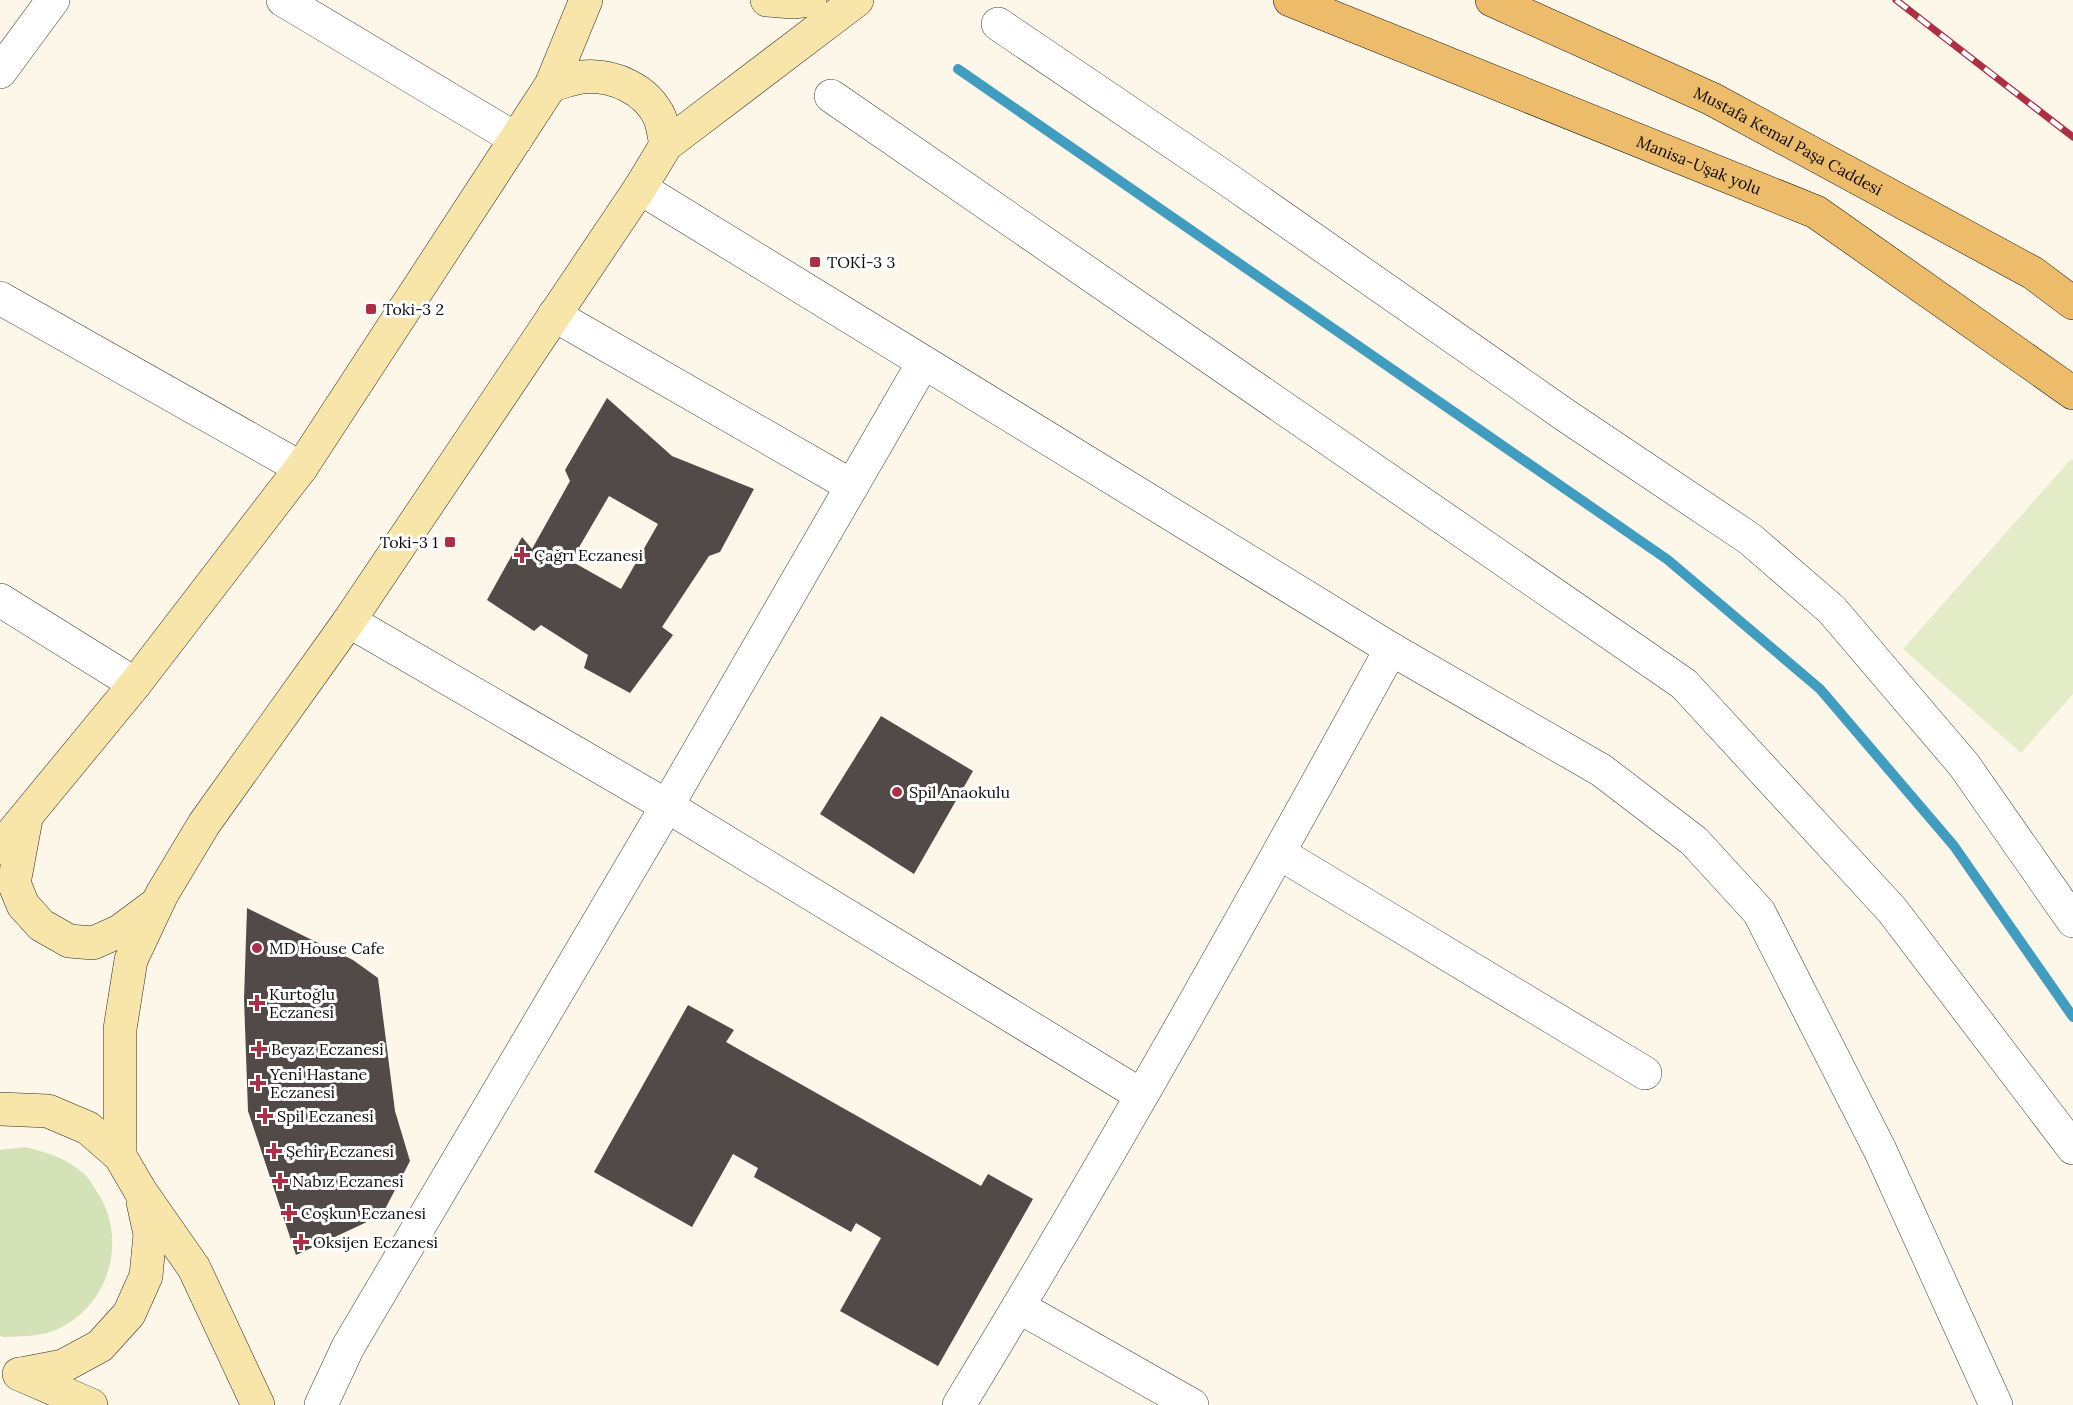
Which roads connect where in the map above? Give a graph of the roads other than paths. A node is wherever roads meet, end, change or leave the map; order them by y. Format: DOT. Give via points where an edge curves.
graph roads {
  1 [pos="53,0"];
  2 [pos="283,0"];
  3 [pos="586,0"];
  4 [pos="767,0"];
  5 [pos="810,0"];
  6 [pos="857,0"];
  7 [pos="1290,0"];
  8 [pos="1492,0"];
  9 [pos="998,24"];
  10 [pos="0,72"];
  11 [pos="551,85"];
  12 [pos="831,96"];
  13 [pos="516,139"];
  14 [pos="666,145"];
  15 [pos="640,188"];
  16 [pos="0,298"];
  17 [pos="2073,303"];
  18 [pos="554,315"];
  19 [pos="923,363"];
  20 [pos="2073,393"];
  21 [pos="301,468"];
  22 [pos="852,486"];
  23 [pos="0,600"];
  24 [pos="349,621"];
  25 [pos="1392,649"];
  26 [pos="135,684"];
  27 [pos="667,806"];
  28 [pos="26,817"];
  29 [pos="0,848"];
  30 [pos="1279,853"];
  31 [pos="157,904"];
  32 [pos="2073,921"];
  33 [pos="1645,1073"];
  34 [pos="1141,1095"];
  35 [pos="0,1109"];
  36 [pos="2073,1148"];
  37 [pos="120,1155"];
  38 [pos="141,1192"];
  39 [pos="1019,1307"];
  40 [pos="10,1372"];
  41 [pos="1983,1397"];
  42 [pos="92,1405"];
  43 [pos="258,1405"];
  44 [pos="321,1405"];
  45 [pos="959,1405"];
  46 [pos="1192,1405"];
  1 -- 10 [label="street"];
  2 -- 13 [label="street"];
  3 -- 11 [label="street"];
  4 -- 5 [label="street"];
  6 -- 14 [label="street"];
  7 -- 20 [label="main road, Manisa-Uşak yolu" via="1816,212"];
  8 -- 17 [label="main road, Mustafa Kemal Paşa Caddesi" via="1712,99 2033,273"];
  9 -- 32 [label="street" via="1750,538 1832,610 1956,756"];
  11 -- 13 [label="street"];
  11 -- 14 [label="street" via="582,77 607,78 629,85 648,100 660,118"];
  12 -- 36 [label="street" via="1684,684 1892,910"];
  13 -- 21 [label="street"];
  14 -- 15 [label="street"];
  15 -- 18 [label="street"];
  15 -- 19 [label="street"];
  16 -- 21 [label="street"];
  18 -- 22 [label="street"];
  18 -- 24 [label="street"];
  19 -- 22 [label="street"];
  19 -- 25 [label="street"];
  21 -- 26 [label="street"];
  22 -- 27 [label="street"];
  23 -- 26 [label="street"];
  24 -- 27 [label="street"];
  24 -- 31 [label="street" via="204,824"];
  25 -- 30 [label="street"];
  25 -- 41 [label="street" via="1601,770 1694,841 1759,912 1880,1150"];
  26 -- 28 [label="street"];
  27 -- 34 [label="street"];
  27 -- 44 [label="street" via="348,1347"];
  28 -- 29 [label="street"];
  28 -- 31 [label="street" via="14,883 23,905 41,925 69,941 93,943 120,931"];
  30 -- 33 [label="street"];
  30 -- 34 [label="street"];
  31 -- 37 [label="street" via="131,960 120,1029"];
  34 -- 39 [label="street"];
  35 -- 37 [label="street" via="48,1111 88,1128"];
  37 -- 38 [label="street"];
  38 -- 40 [label="street" via="150,1234 146,1276 129,1314 100,1346 63,1366"];
  38 -- 43 [label="street" via="194,1268"];
  39 -- 45 [label="street"];
  39 -- 46 [label="street"];
  40 -- 42 [label="street"];
}
